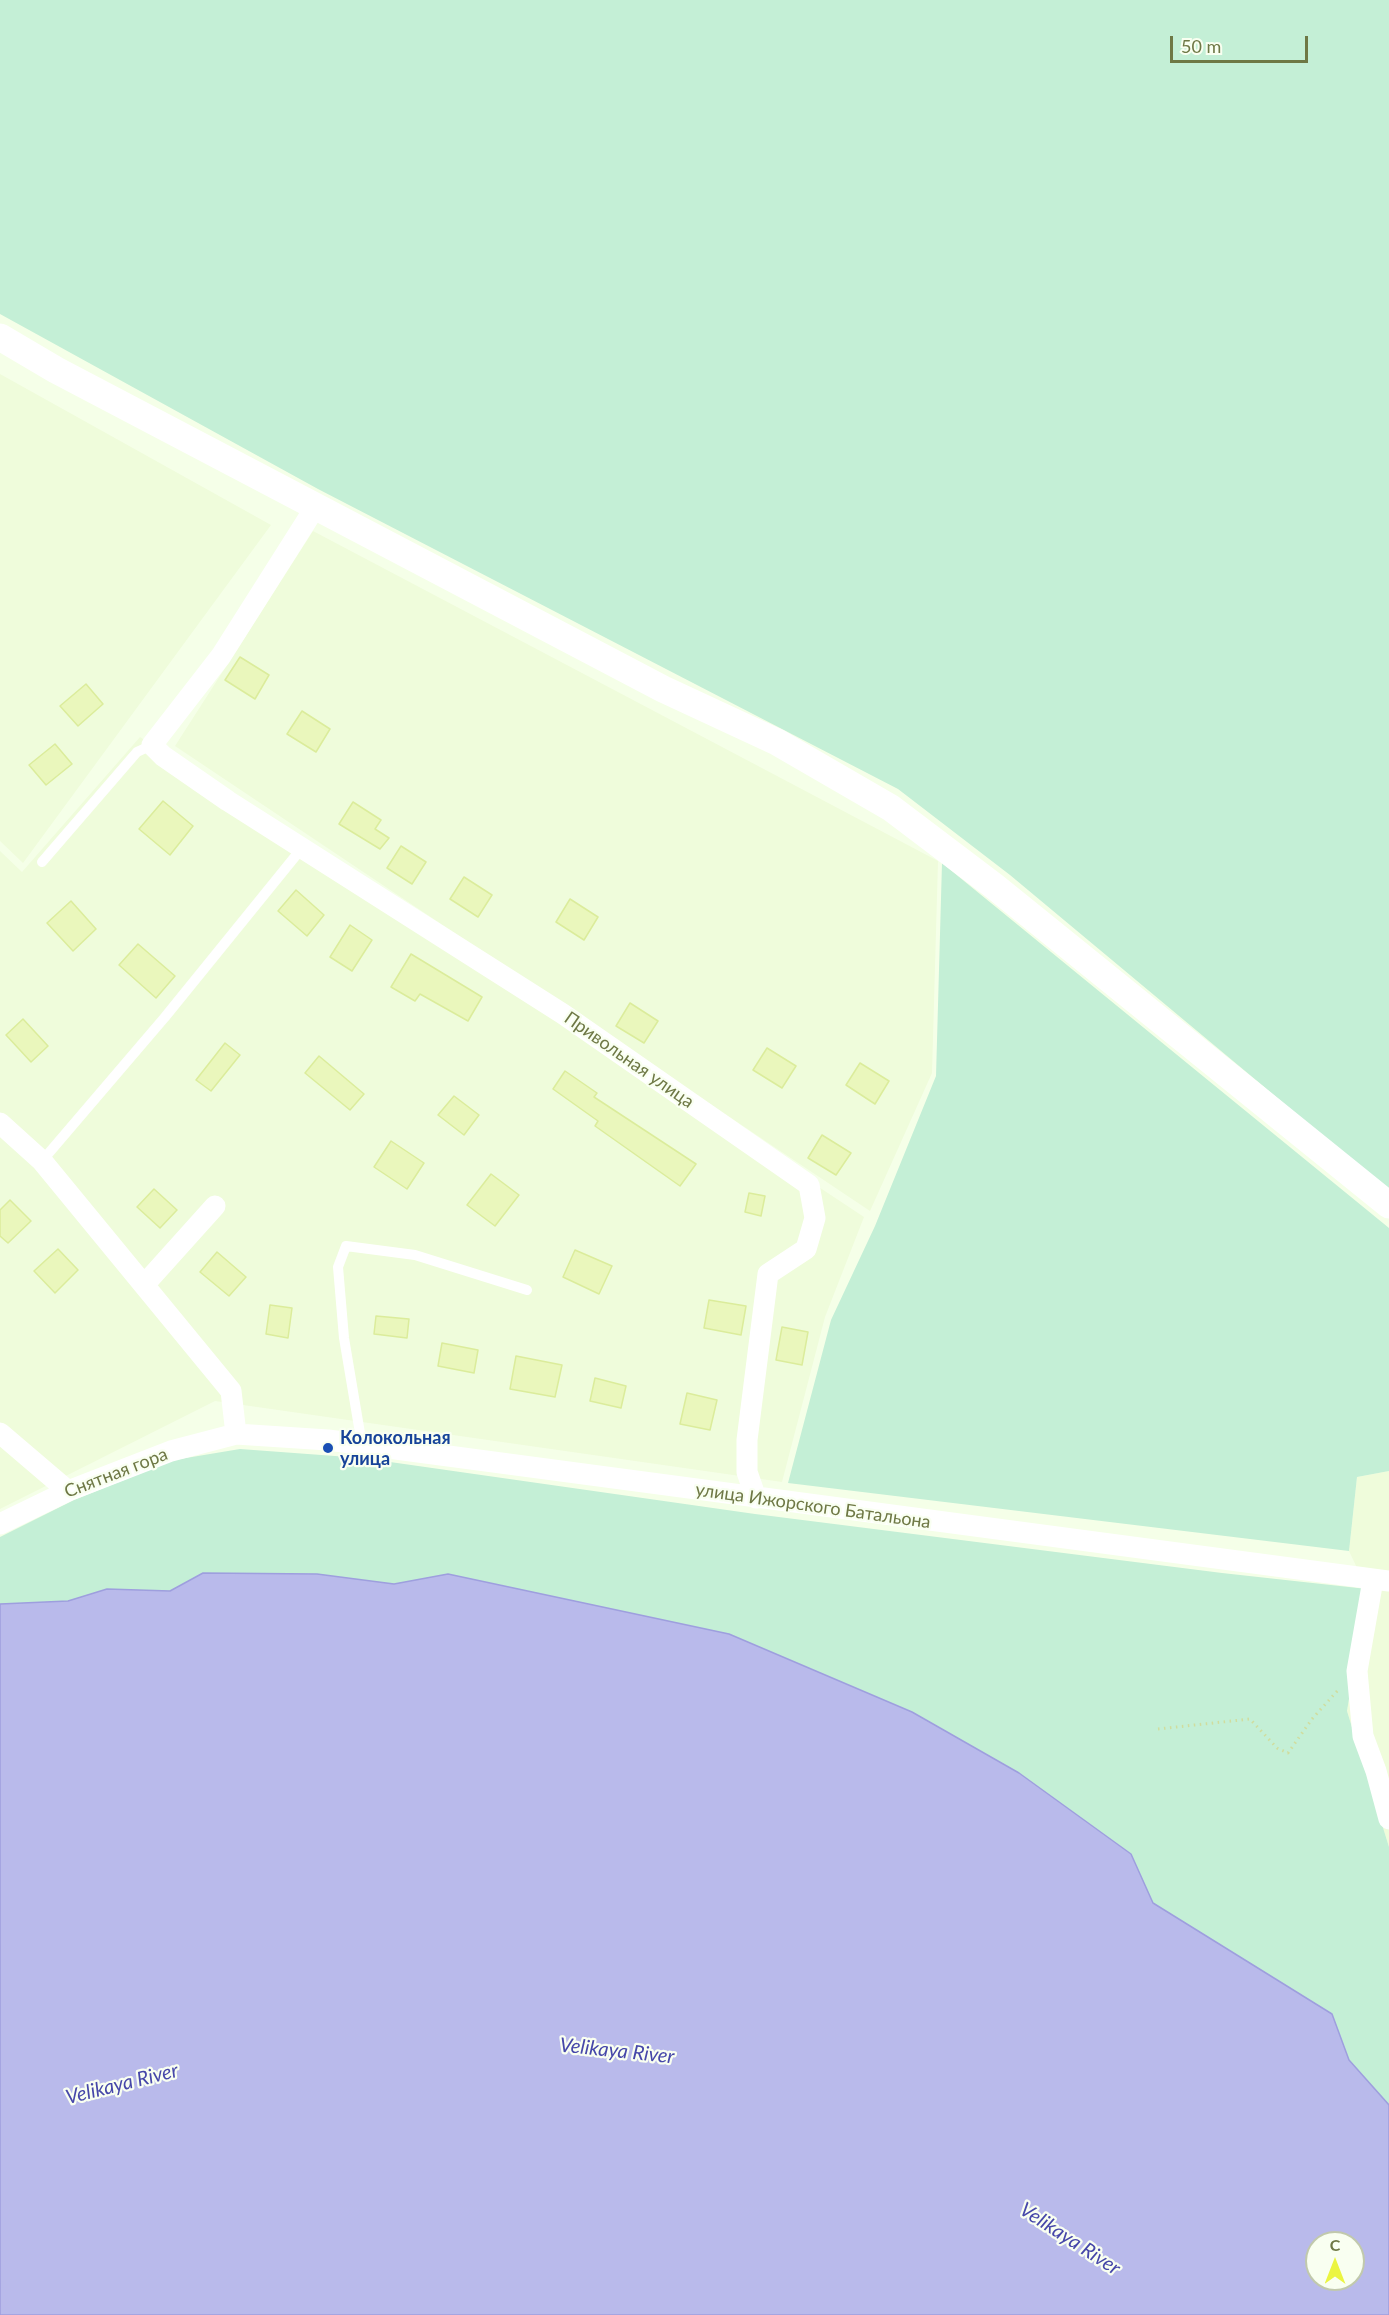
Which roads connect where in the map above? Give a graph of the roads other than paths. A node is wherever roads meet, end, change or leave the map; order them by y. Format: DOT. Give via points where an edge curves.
graph roads {
  1 [pos="0,337"];
  2 [pos="316,506"];
  3 [pos="158,750"];
  4 [pos="302,848"];
  5 [pos="42,862"];
  6 [pos="0,1123"];
  7 [pos="42,1161"];
  8 [pos="1389,1205"];
  9 [pos="215,1206"];
  10 [pos="144,1286"];
  11 [pos="527,1290"];
  12 [pos="0,1433"];
  13 [pos="236,1434"];
  14 [pos="362,1445"];
  15 [pos="69,1491"];
  16 [pos="756,1498"];
  17 [pos="0,1524"];
  18 [pos="1381,1581"];
  19 [pos="1389,1819"];
  1 -- 2 [label="street"];
  2 -- 3 [label="street"];
  2 -- 8 [label="street" via="663,689 777,742 891,808 994,886"];
  3 -- 4 [label="street, Привольная улица"];
  3 -- 5 [label="lane" via="137,752"];
  4 -- 7 [label="lane"];
  4 -- 16 [label="street, Привольная улица" via="564,1014 809,1185 815,1218 806,1249 768,1274 747,1440 747,1472"];
  6 -- 7 [label="street"];
  7 -- 10 [label="street"];
  9 -- 10 [label="street"];
  10 -- 13 [label="street" via="231,1391"];
  11 -- 14 [label="lane" via="415,1255 346,1246 338,1267 344,1338"];
  12 -- 15 [label="street"];
  13 -- 14 [label="street, улица Ижорского Батальона"];
  13 -- 15 [label="street, Снятная гора" via="171,1451"];
  14 -- 16 [label="street, улица Ижорского Батальона"];
  15 -- 17 [label="street, Снятная гора"];
  16 -- 18 [label="street, улица Ижорского Батальона"];
  18 -- 19 [label="street" via="1358,1671 1363,1736"];
}
